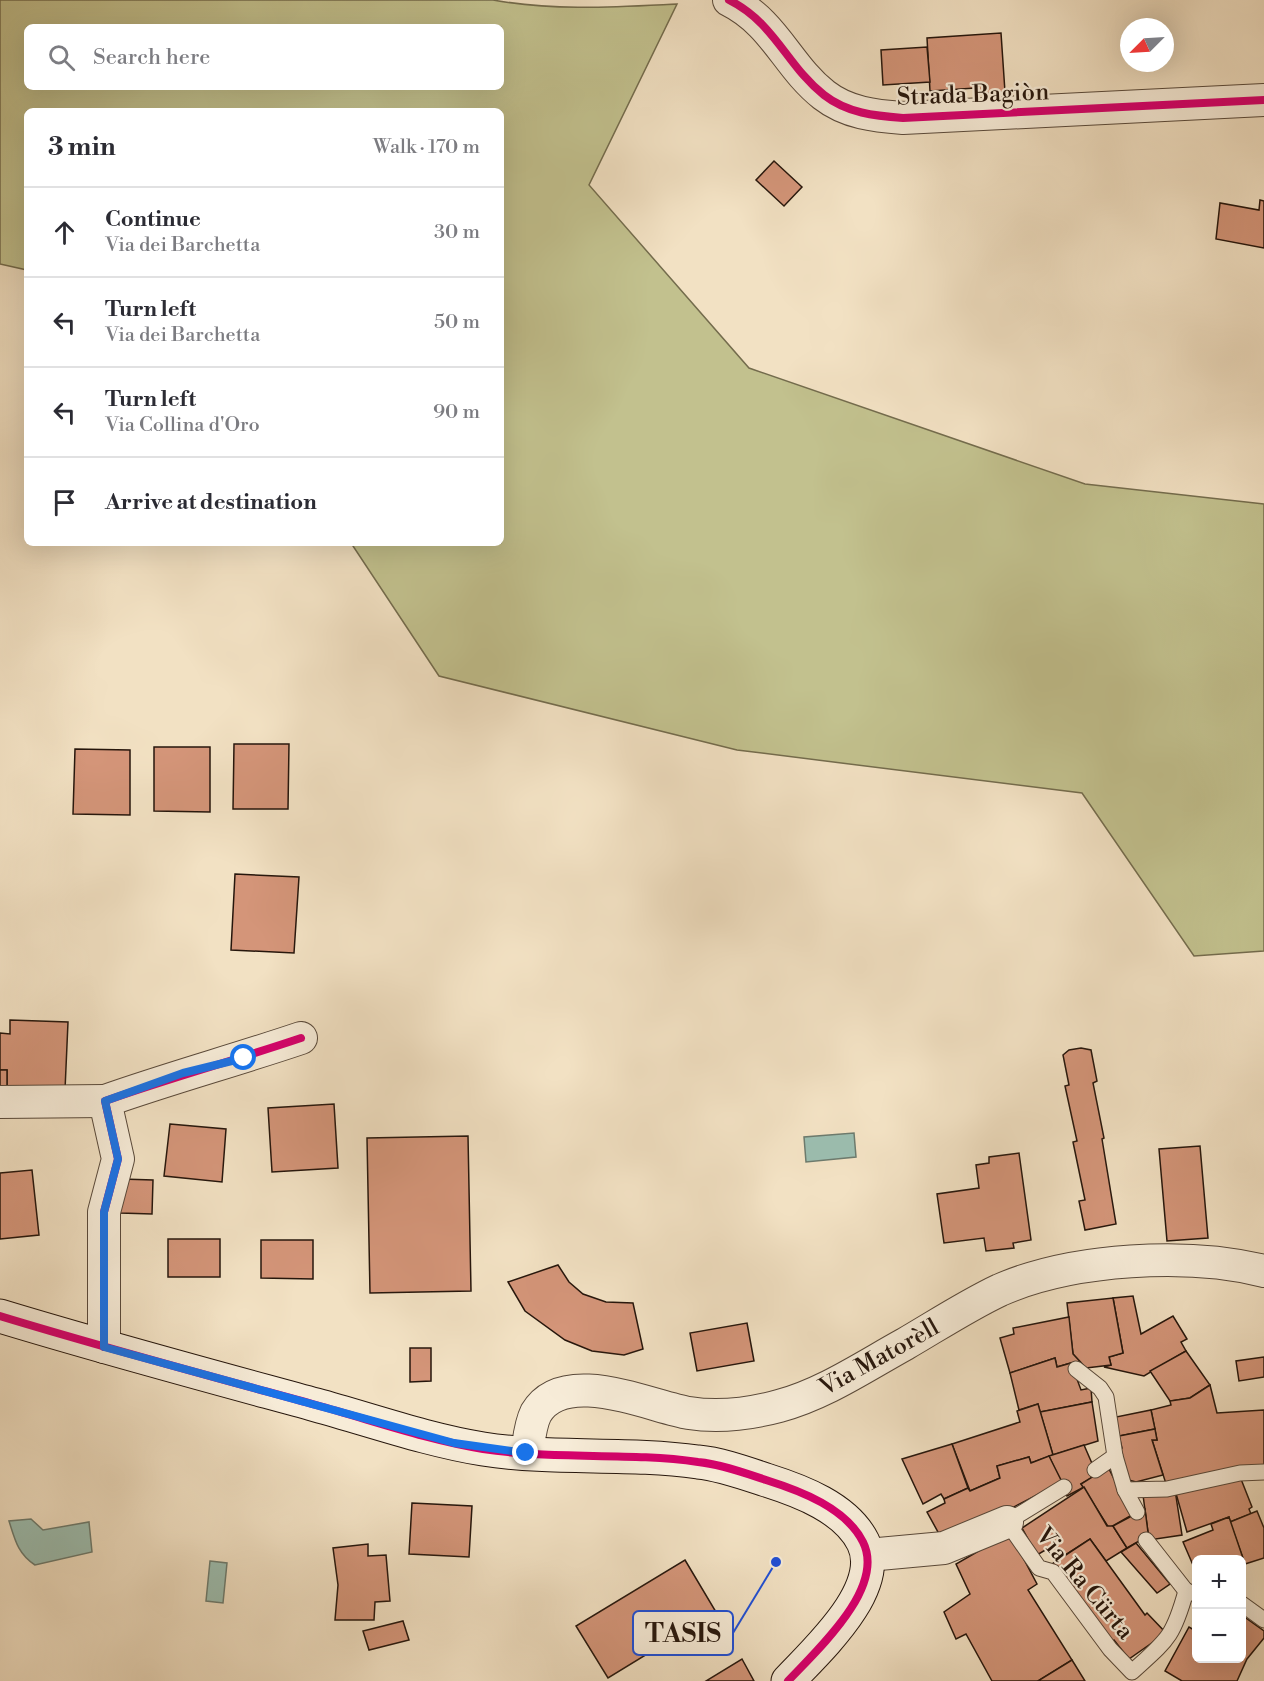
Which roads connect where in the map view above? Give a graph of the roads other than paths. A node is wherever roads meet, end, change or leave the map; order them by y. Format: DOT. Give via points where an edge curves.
graph roads {
  1 [pos="729,0"];
  2 [pos="1264,100"];
  3 [pos="301,1038"];
  4 [pos="105,1101"];
  5 [pos="0,1102"];
  6 [pos="1264,1272"];
  7 [pos="0,1316"];
  8 [pos="104,1347"];
  9 [pos="1076,1369"];
  10 [pos="526,1453"];
  11 [pos="1115,1456"];
  12 [pos="1095,1470"];
  13 [pos="1264,1472"];
  14 [pos="1064,1487"];
  15 [pos="1125,1490"];
  16 [pos="1137,1512"];
  17 [pos="1006,1522"];
  18 [pos="1146,1540"];
  19 [pos="868,1555"];
  20 [pos="1191,1593"];
  21 [pos="1246,1607"];
  22 [pos="1264,1620"];
  23 [pos="788,1681"];
  1 -- 2 [label="street, Strada Bagiòn" via="762,22 823,95 870,116 903,118"];
  3 -- 4 [label="street"];
  4 -- 5 [label="street"];
  4 -- 8 [label="street" via="118,1159 104,1212"];
  6 -- 10 [label="street, Via Matorèll" via="1229,1264 1189,1262 1110,1263 1060,1271 1000,1290 827,1387 754,1413 691,1413 597,1390 565,1392 537,1411"];
  7 -- 8 [label="street"];
  8 -- 10 [label="street" via="454,1443"];
  9 -- 11 [label="lane" via="1106,1397"];
  10 -- 19 [label="street" via="700,1462 767,1480 817,1500 839,1515 856,1531"];
  11 -- 12 [label="lane"];
  11 -- 15 [label="lane"];
  13 -- 15 [label="lane" via="1240,1473 1167,1489"];
  14 -- 17 [label="lane"];
  15 -- 16 [label="lane"];
  17 -- 19 [label="street" via="944,1548"];
  17 -- 20 [label="lane, Via Ra Cürta" via="1039,1568 1053,1572 1131,1672 1169,1638"];
  18 -- 20 [label="lane"];
  19 -- 23 [label="street" via="869,1570 855,1601 835,1630"];
  21 -- 22 [label="lane"];
}
